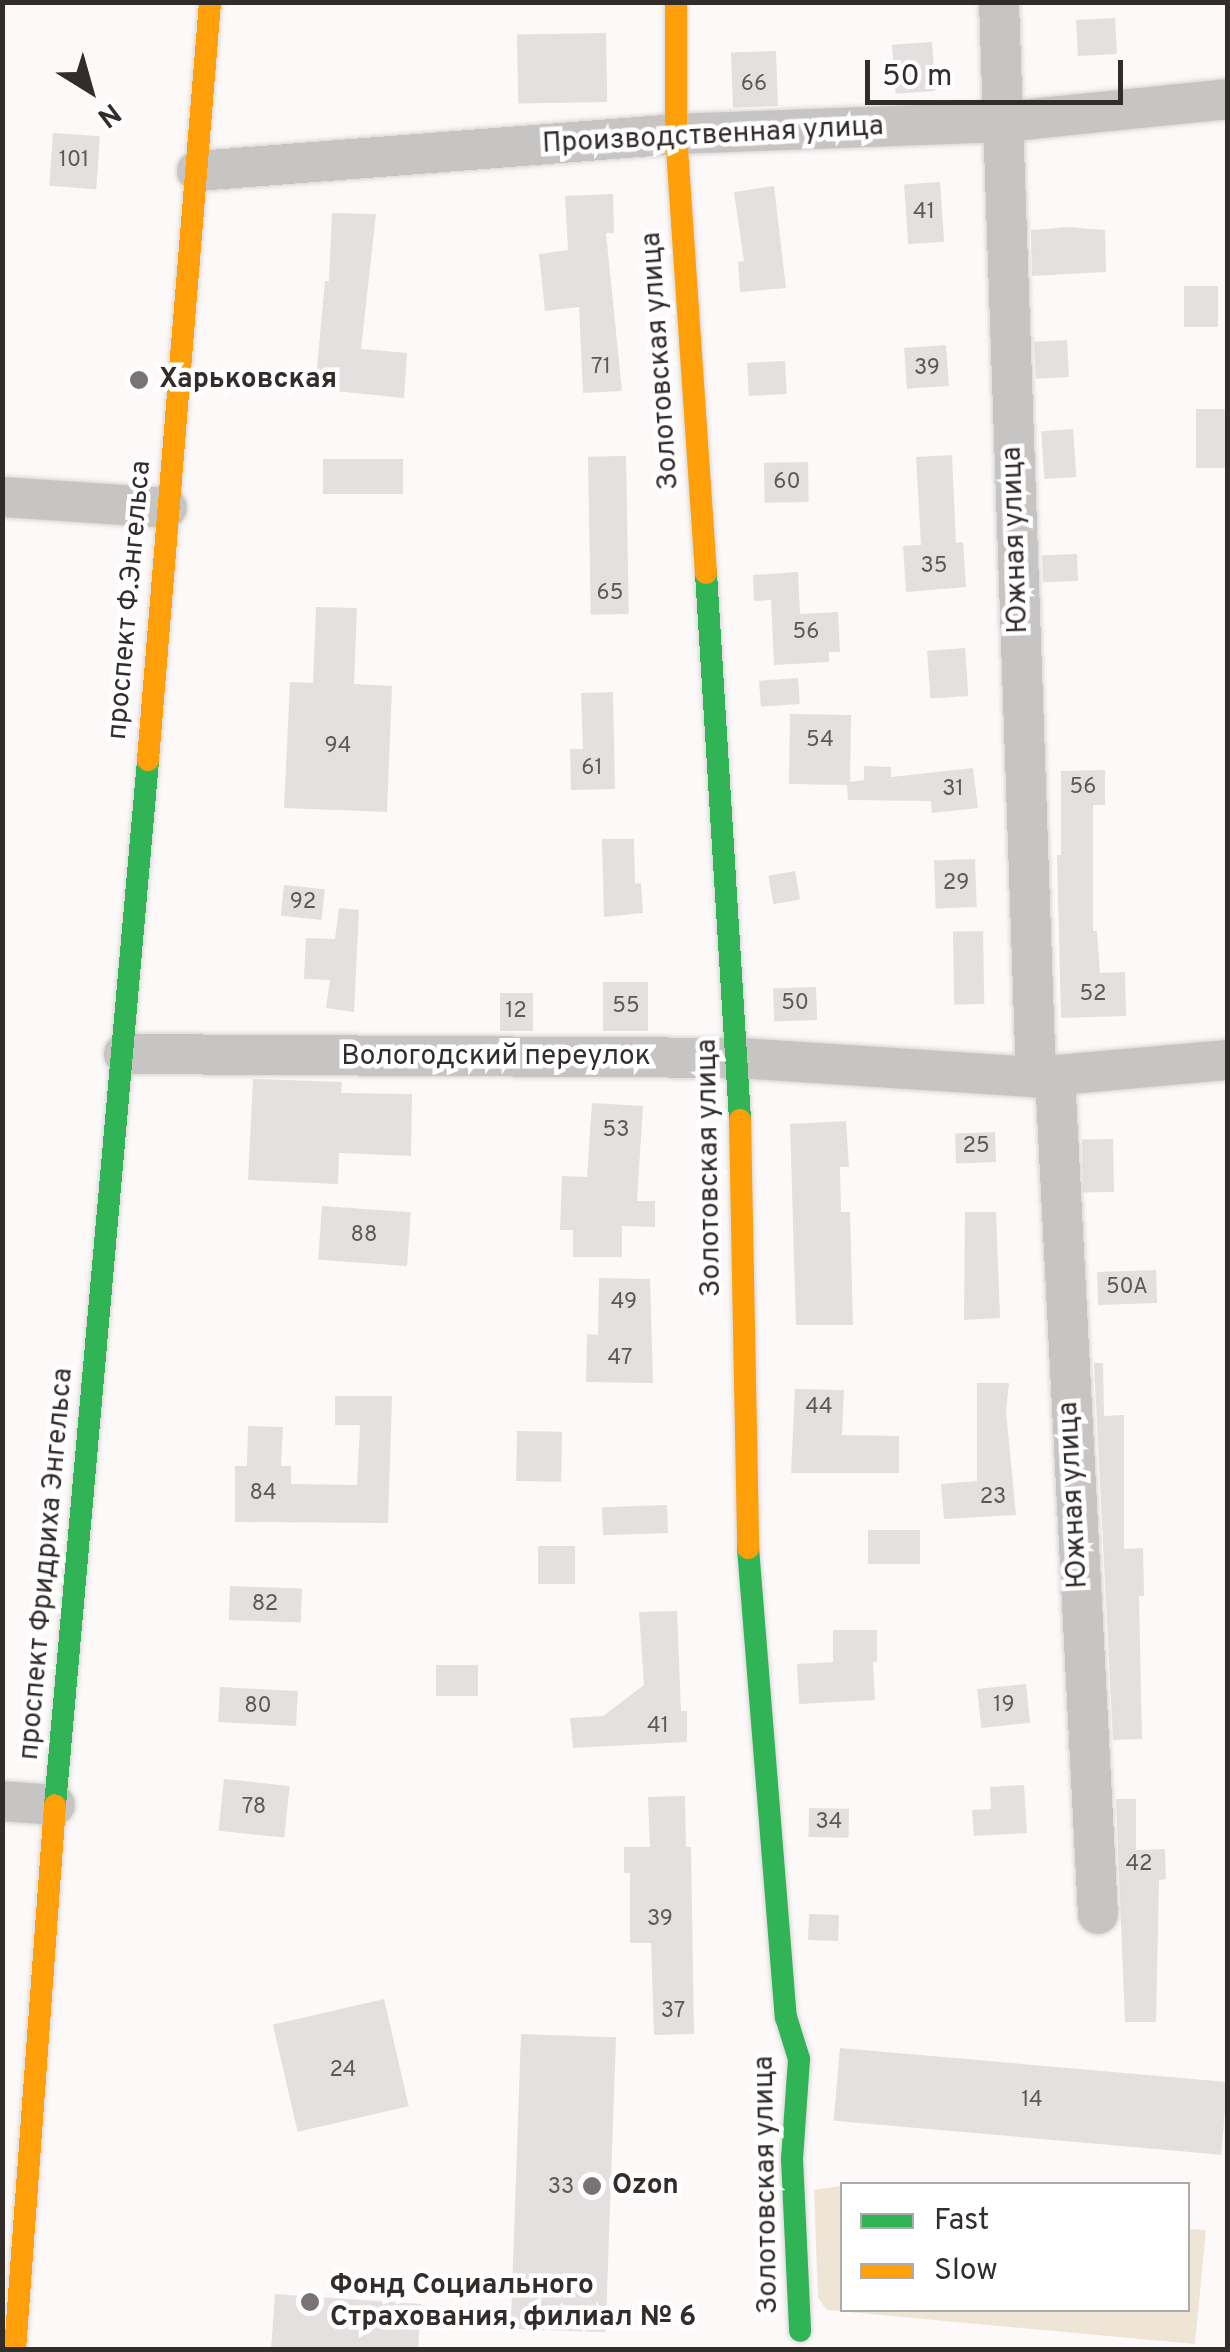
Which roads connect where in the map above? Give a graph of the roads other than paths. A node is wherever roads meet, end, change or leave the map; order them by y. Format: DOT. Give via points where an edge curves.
graph roads {
  1 [pos="210,2"];
  2 [pos="676,2"];
  3 [pos="1000,2"];
  4 [pos="1228,99"];
  5 [pos="1002,122"];
  6 [pos="676,134"];
  7 [pos="197,171"];
  8 [pos="2,497"];
  9 [pos="167,508"];
  10 [pos="124,1054"];
  11 [pos="739,1058"];
  12 [pos="1228,1060"];
  13 [pos="1046,1076"];
  14 [pos="110,1202"];
  15 [pos="2,1801"];
  16 [pos="55,1805"];
  17 [pos="1098,1914"];
  18 [pos="800,2331"];
  19 [pos="15,2350"];
  1 -- 7 [label="street, проспект Ф.Энгельса"];
  2 -- 6 [label="street, Золотовская улица"];
  3 -- 5 [label="street, Южная улица"];
  4 -- 5 [label="street, Производственная улица"];
  5 -- 6 [label="street, Производственная улица"];
  5 -- 13 [label="street, Южная улица"];
  6 -- 7 [label="street, Производственная улица"];
  6 -- 11 [label="street, Золотовская улица"];
  7 -- 9 [label="street, проспект Ф.Энгельса"];
  8 -- 9 [label="street"];
  9 -- 10 [label="street, проспект Ф.Энгельса"];
  10 -- 11 [label="street, Вологодский переулок"];
  10 -- 14 [label="street, проспект Ф.Энгельса"];
  11 -- 13 [label="street, Вологодский переулок"];
  11 -- 18 [label="street, Золотовская улица" via="748,1561 786,2016 798,2059 792,2158"];
  12 -- 13 [label="street, Вологодский переулок"];
  13 -- 17 [label="street, Южная улица"];
  14 -- 16 [label="street, проспект Фридриха Энгельса"];
  15 -- 16 [label="street"];
  16 -- 19 [label="street, проспект Фридриха Энгельса"];
}
